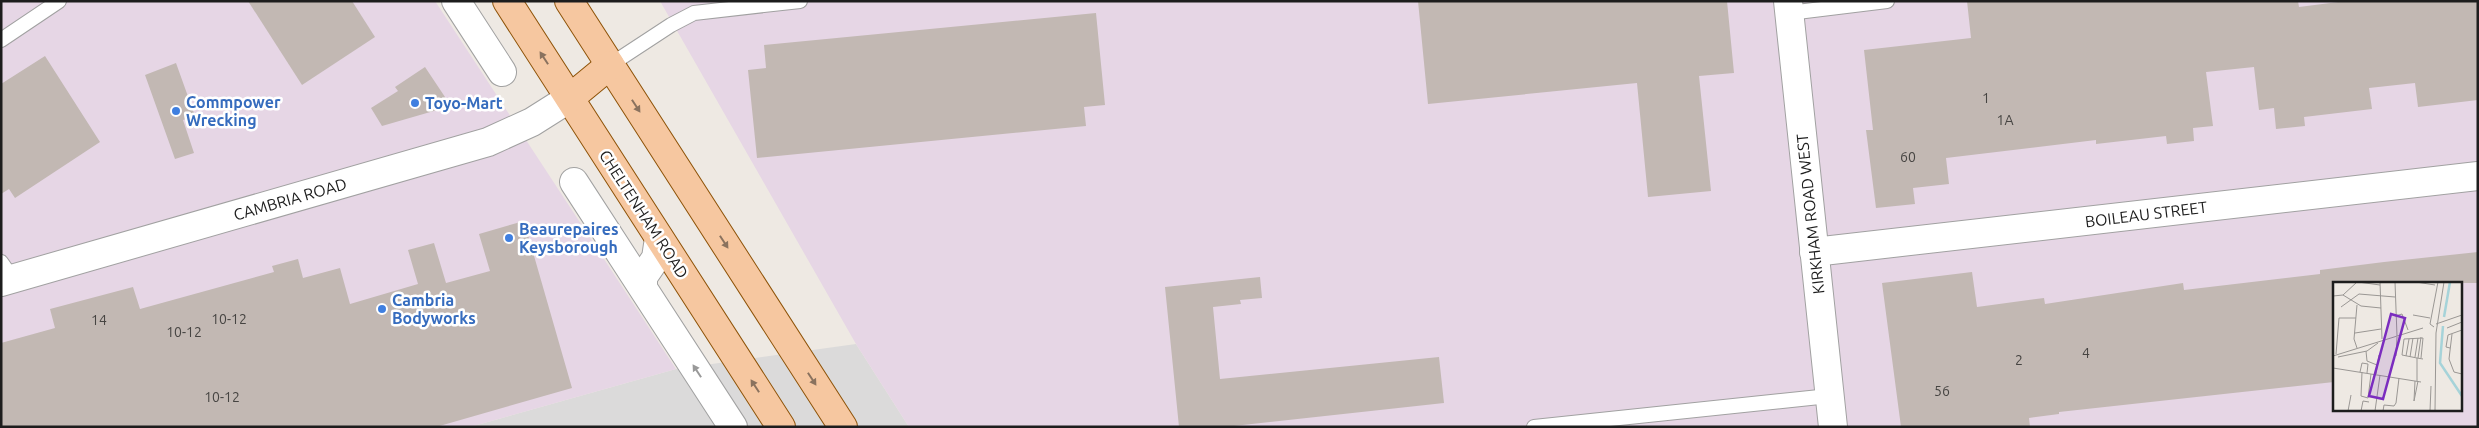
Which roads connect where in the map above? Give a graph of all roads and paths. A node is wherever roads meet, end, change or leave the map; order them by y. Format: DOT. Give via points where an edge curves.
graph roads {
  1 [pos="59,1"];
  2 [pos="456,1"];
  3 [pos="569,1"];
  4 [pos="800,1"];
  5 [pos="1887,1"];
  6 [pos="505,2"];
  7 [pos="1788,7"];
  8 [pos="1,40"];
  9 [pos="610,64"];
  10 [pos="502,72"];
  11 [pos="570,98"];
  12 [pos="2478,176"];
  13 [pos="574,182"];
  14 [pos="659,238"];
  15 [pos="1814,252"];
  16 [pos="5,274"];
  17 [pos="643,287"];
  18 [pos="1829,396"];
  19 [pos="1548,426"];
  20 [pos="733,427"];
  21 [pos="781,427"];
  22 [pos="842,427"];
  23 [pos="1534,427"];
  24 [pos="1832,427"];
  1 -- 8 [label="lane"];
  2 -- 10 [label="street"];
  3 -- 9 [label="main road"];
  4 -- 9 [label="lane" via="694,13"];
  5 -- 7 [label="lane"];
  11 -- 6 [label="main road, CHELTENHAM ROAD, one-way"];
  7 -- 15 [label="street, KIRKHAM ROAD WEST"];
  9 -- 11 [label="main road"];
  9 -- 22 [label="main road, one-way"];
  11 -- 14 [label="main road, CHELTENHAM ROAD"];
  11 -- 16 [label="street, CAMBRIA ROAD" via="532,122 488,142"];
  12 -- 15 [label="street, BOILEAU STREET"];
  13 -- 17 [label="street"];
  14 -- 17 [label="street" via="656,258 643,277"];
  21 -- 14 [label="main road, CHELTENHAM ROAD, one-way"];
  15 -- 18 [label="street, KIRKHAM ROAD WEST"];
  20 -- 17 [label="street, one-way"];
  18 -- 19 [label="lane"];
  18 -- 24 [label="street, KIRKHAM ROAD WEST"];
  19 -- 23 [label="lane"];
}
